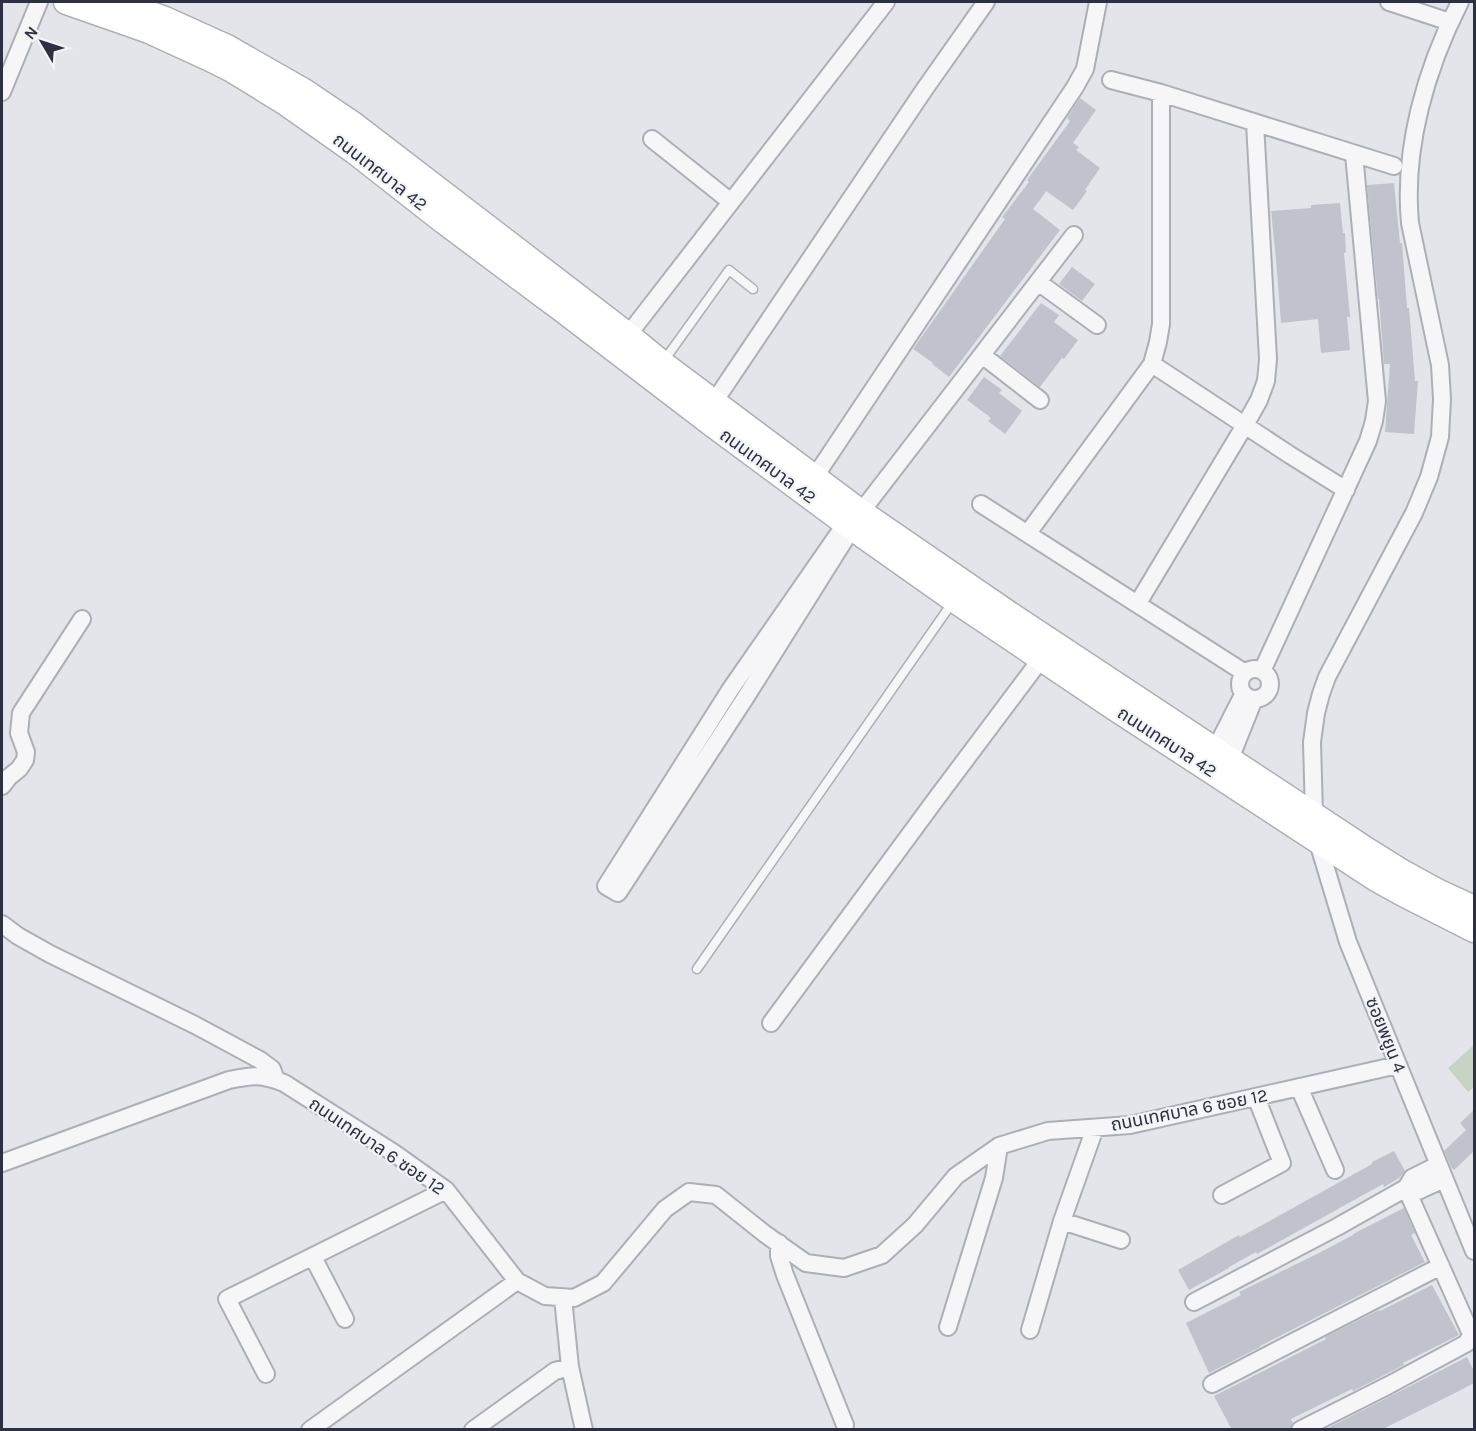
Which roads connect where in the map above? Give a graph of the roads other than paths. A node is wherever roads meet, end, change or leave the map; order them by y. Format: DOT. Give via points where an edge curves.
graph roads {
  1 [pos="39,2"];
  2 [pos="66,2"];
  3 [pos="118,2"];
  4 [pos="886,2"];
  5 [pos="986,2"];
  6 [pos="1389,2"];
  7 [pos="1460,2"];
  8 [pos="1094,3"];
  9 [pos="1450,22"];
  10 [pos="1111,80"];
  11 [pos="2,92"];
  12 [pos="1161,93"];
  13 [pos="1256,123"];
  14 [pos="652,139"];
  15 [pos="1354,154"];
  16 [pos="1394,166"];
  17 [pos="731,202"];
  18 [pos="1074,235"];
  19 [pos="1038,282"];
  20 [pos="753,289"];
  21 [pos="1097,325"];
  22 [pos="628,335"];
  23 [pos="982,356"];
  24 [pos="662,363"];
  25 [pos="1152,364"];
  26 [pos="1040,400"];
  27 [pos="714,402"];
  28 [pos="1245,425"];
  29 [pos="814,478"];
  30 [pos="1346,490"];
  31 [pos="981,504"];
  32 [pos="853,521"];
  33 [pos="1028,533"];
  34 [pos="954,600"];
  35 [pos="1138,603"];
  36 [pos="82,619"];
  37 [pos="1041,659"];
  38 [pos="1253,672"];
  39 [pos="730,690"];
  40 [pos="1249,697"];
  41 [pos="744,700"];
  42 [pos="1222,754"];
  43 [pos="683,780"];
  44 [pos="2,786"];
  45 [pos="1314,815"];
  46 [pos="1317,839"];
  47 [pos="1474,908"];
  48 [pos="2,924"];
  49 [pos="1474,930"];
  50 [pos="697,969"];
  51 [pos="771,1023"];
  52 [pos="1398,1065"];
  53 [pos="276,1080"];
  54 [pos="1299,1087"];
  55 [pos="1256,1096"];
  56 [pos="1095,1128"];
  57 [pos="999,1146"];
  58 [pos="2,1163"];
  59 [pos="1335,1170"];
  60 [pos="1441,1172"];
  61 [pos="1406,1188"];
  62 [pos="446,1190"];
  63 [pos="1222,1196"];
  64 [pos="1062,1221"];
  65 [pos="1121,1240"];
  66 [pos="779,1243"];
  67 [pos="1474,1251"];
  68 [pos="313,1257"];
  69 [pos="1441,1266"];
  70 [pos="517,1281"];
  71 [pos="563,1298"];
  72 [pos="1194,1302"];
  73 [pos="345,1319"];
  74 [pos="948,1327"];
  75 [pos="1030,1330"];
  76 [pos="570,1367"];
  77 [pos="266,1374"];
  78 [pos="1212,1384"];
  79 [pos="844,1425"];
  80 [pos="310,1430"];
  81 [pos="473,1430"];
  82 [pos="584,1430"];
  83 [pos="1300,1430"];
  1 -- 11 [label="street"];
  2 -- 32 [label="street, ถนนเทศบาล 42" via="149,31 208,58 284,102 713,425"];
  3 -- 22 [label="street, ถนนเทศบาล 42" via="227,47 304,91 353,124"];
  4 -- 17 [label="street"];
  5 -- 27 [label="street"];
  6 -- 9 [label="street"];
  7 -- 9 [label="street, ซอยพยูน 4"];
  8 -- 29 [label="street" via="1085,69 1076,87"];
  9 -- 45 [label="street, ซอยพยูน 4" via="1425,90 1408,174 1410,223 1440,365 1440,437 1430,477 1414,513 1321,694 1312,742"];
  10 -- 12 [label="street"];
  12 -- 13 [label="street"];
  12 -- 25 [label="street" via="1161,324"];
  13 -- 15 [label="street"];
  13 -- 28 [label="street" via="1268,359 1266,381"];
  14 -- 17 [label="street"];
  15 -- 16 [label="street"];
  15 -- 30 [label="street" via="1377,401 1368,441"];
  17 -- 22 [label="street"];
  18 -- 19 [label="street"];
  19 -- 21 [label="street"];
  19 -- 23 [label="street"];
  20 -- 24 [label="lane" via="729,270"];
  22 -- 24 [label="street, ถนนเทศบาล 42"];
  23 -- 26 [label="street"];
  23 -- 32 [label="street"];
  24 -- 27 [label="street, ถนนเทศบาล 42"];
  25 -- 28 [label="street"];
  25 -- 33 [label="street"];
  27 -- 29 [label="street, ถนนเทศบาล 42"];
  28 -- 30 [label="street"];
  28 -- 35 [label="street"];
  29 -- 32 [label="street, ถนนเทศบาล 42"];
  30 -- 38 [label="street"];
  31 -- 33 [label="street"];
  32 -- 34 [label="street, ถนนเทศบาล 42"];
  32 -- 39 [label="street"];
  32 -- 41 [label="street"];
  32 -- 42 [label="street, ถนนเทศบาล 42" via="1017,619"];
  33 -- 35 [label="street"];
  34 -- 37 [label="street, ถนนเทศบาล 42"];
  34 -- 50 [label="lane"];
  35 -- 38 [label="street"];
  36 -- 44 [label="street" via="21,713 19,733 25,760"];
  37 -- 46 [label="street, ถนนเทศบาล 42"];
  37 -- 51 [label="street"];
  38 -- 40 [label="street" via="1239,682 1240,689"];
  38 -- 40 [label="street" via="1269,680 1269,687 1262,698"];
  39 -- 41 [label="street"];
  39 -- 43 [label="street"];
  40 -- 42 [label="street"];
  41 -- 43 [label="street"];
  42 -- 45 [label="street, ถนนเทศบาล 42"];
  43 -- 43 [label="street" via="618,893 606,885"];
  45 -- 46 [label="street, ซอยพยูน 4"];
  45 -- 47 [label="street, ถนนเทศบาล 42" via="1399,870"];
  46 -- 49 [label="street, ถนนเทศบาล 42" via="1385,884"];
  46 -- 52 [label="street, ซอยพยูน 4" via="1348,942"];
  48 -- 53 [label="street" via="42,949 260,1060 272,1069"];
  52 -- 54 [label="street, ถนนเทศบาล 6 ซอย 12"];
  52 -- 60 [label="street, ซอยพยูน 4"];
  53 -- 58 [label="street, ถนนเทศบาล 6 ซอย 12" via="248,1076 229,1080"];
  53 -- 62 [label="street, ถนนเทศบาล 6 ซอย 12"];
  54 -- 55 [label="street, ถนนเทศบาล 6 ซอย 12"];
  54 -- 59 [label="street"];
  55 -- 56 [label="street, ถนนเทศบาล 6 ซอย 12" via="1130,1125"];
  55 -- 63 [label="street" via="1282,1163"];
  56 -- 57 [label="street, ถนนเทศบาล 6 ซอย 12" via="1048,1131"];
  56 -- 64 [label="street"];
  57 -- 66 [label="street, ถนนเทศบาล 6 ซอย 12" via="956,1176 915,1225 882,1255 844,1268 834,1267 806,1263"];
  57 -- 74 [label="street" via="994,1178"];
  60 -- 61 [label="street" via="1418,1191"];
  60 -- 67 [label="street, ซอยพยูน 4"];
  61 -- 69 [label="street"];
  61 -- 72 [label="street"];
  62 -- 68 [label="street"];
  62 -- 70 [label="street, ถนนเทศบาล 6 ซอย 12"];
  64 -- 65 [label="street"];
  64 -- 75 [label="street"];
  66 -- 71 [label="street, ถนนเทศบาล 6 ซอย 12" via="716,1195 689,1192 665,1209 603,1283 574,1298"];
  66 -- 79 [label="street" via="779,1260"];
  68 -- 73 [label="street"];
  68 -- 77 [label="street" via="227,1299"];
  69 -- 78 [label="street"];
  69 -- 83 [label="street" via="1471,1334 1467,1343"];
  70 -- 71 [label="street, ถนนเทศบาล 6 ซอย 12" via="545,1296"];
  70 -- 80 [label="street"];
  71 -- 76 [label="street"];
  76 -- 81 [label="street" via="555,1371"];
  76 -- 82 [label="street"];
}
